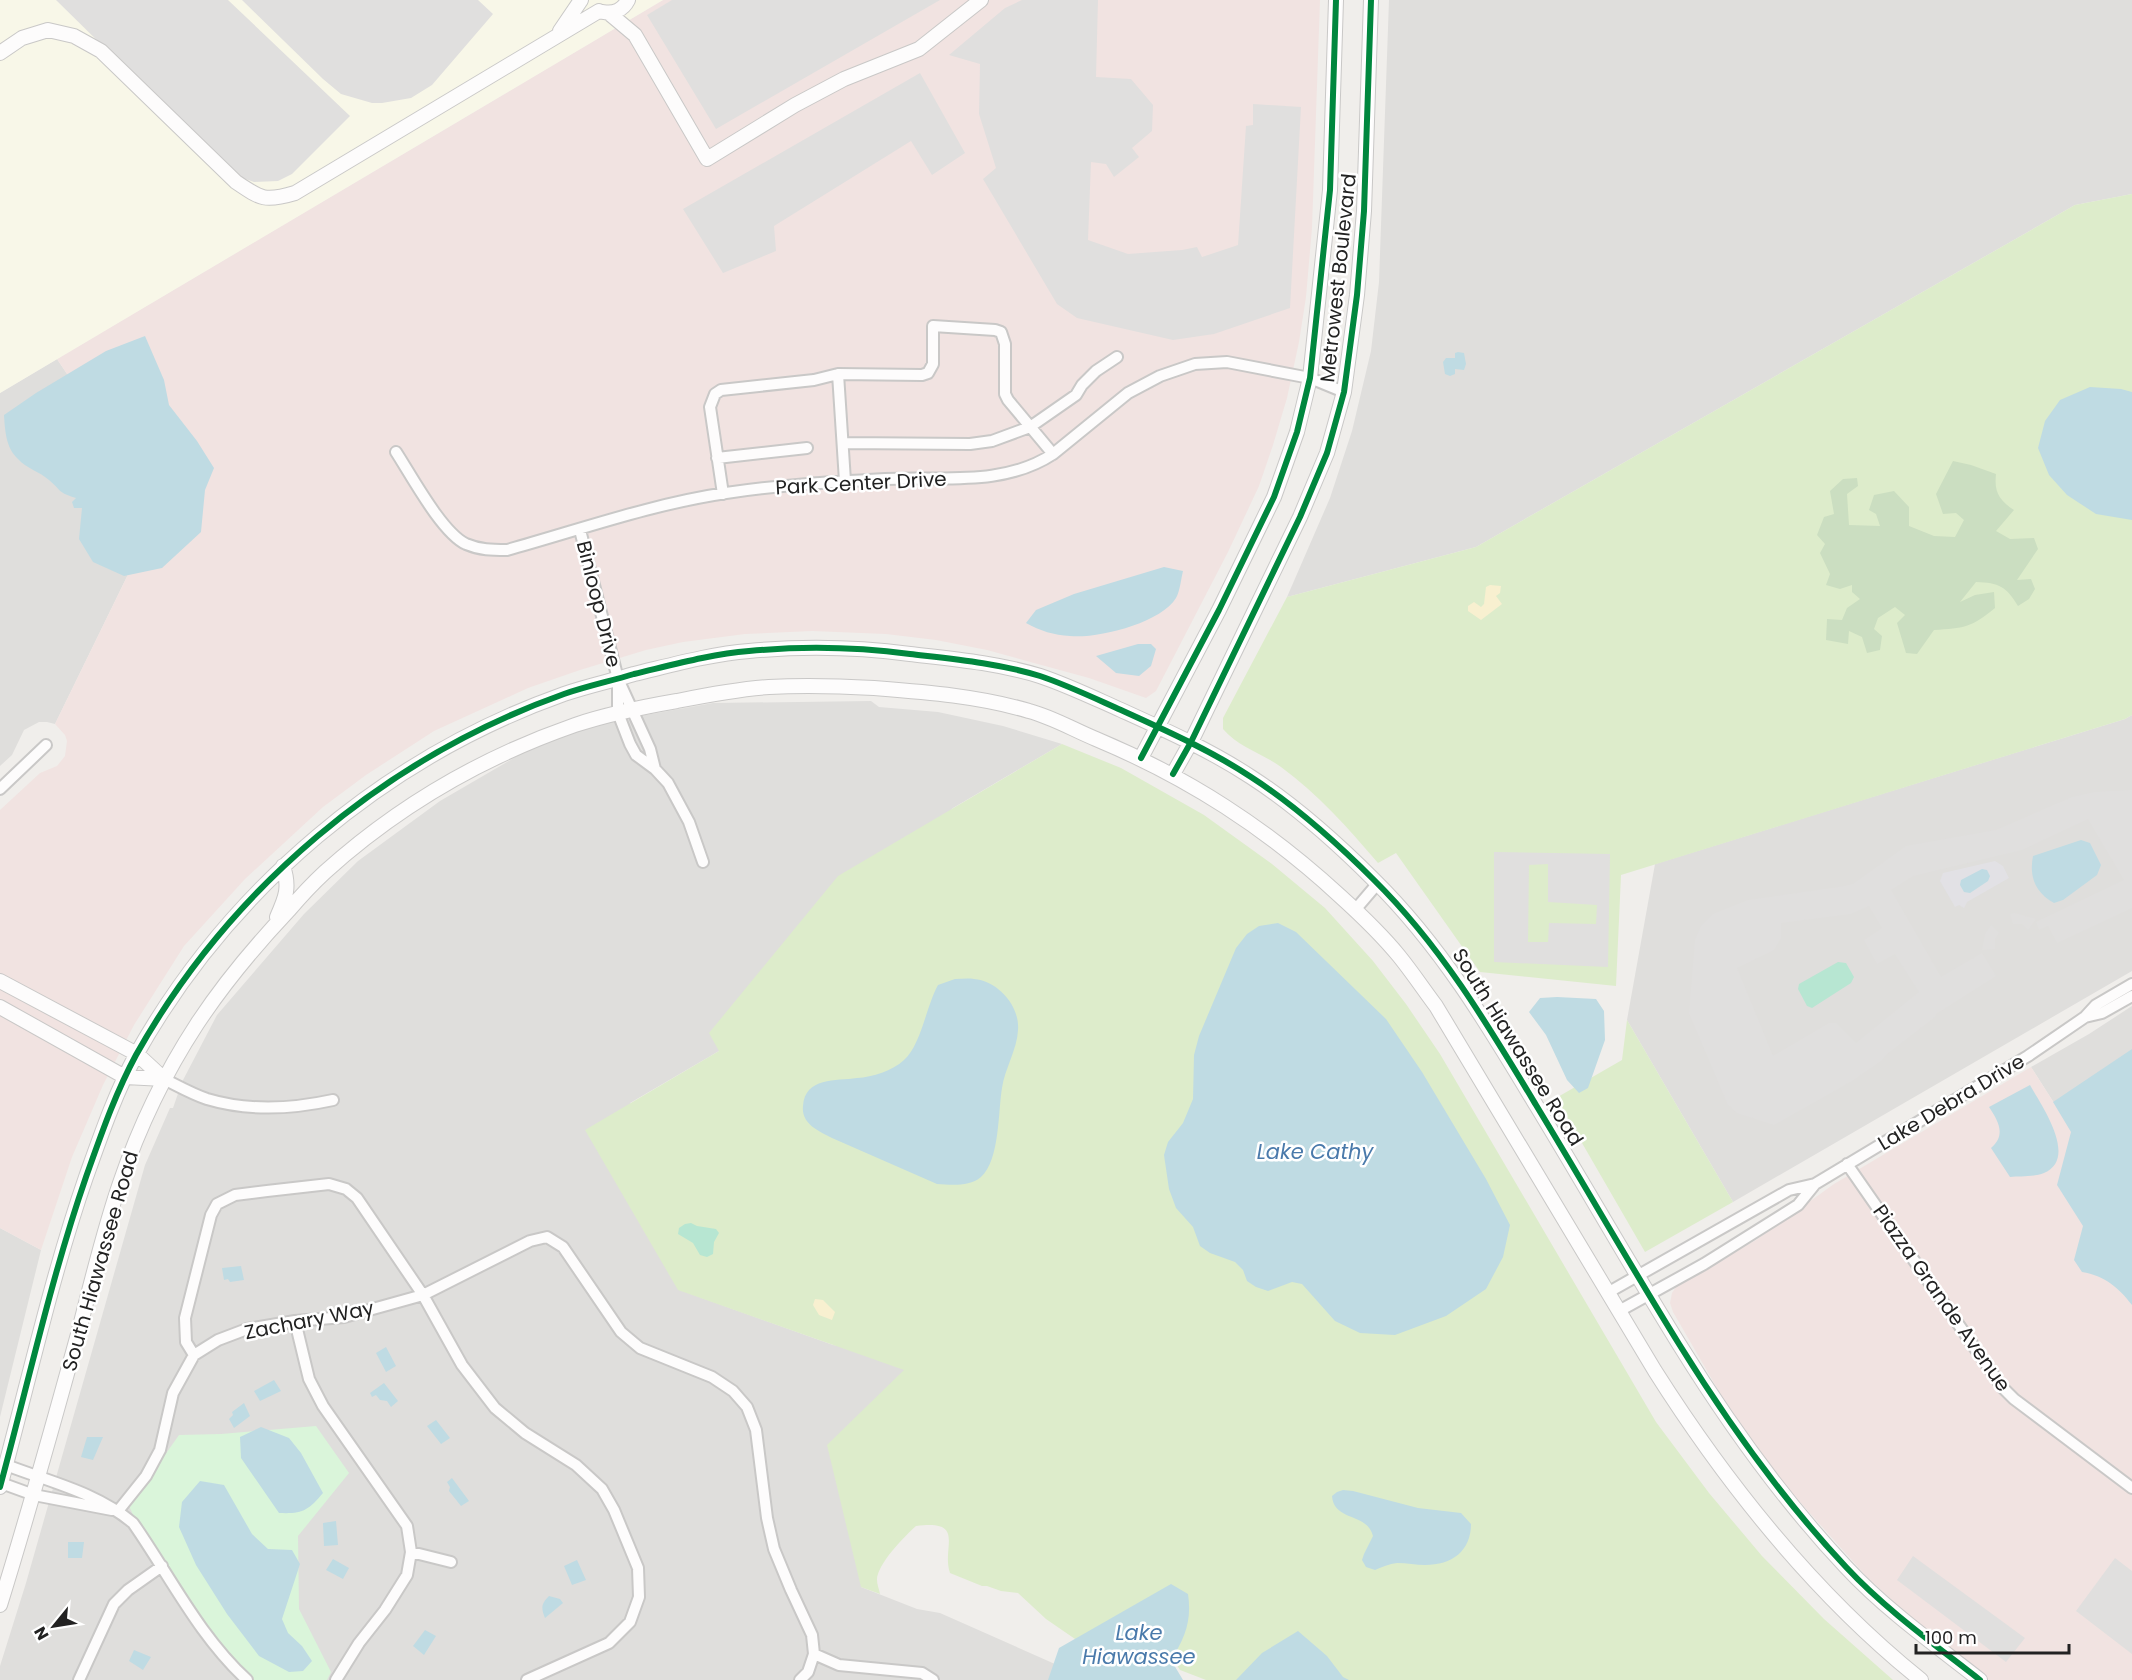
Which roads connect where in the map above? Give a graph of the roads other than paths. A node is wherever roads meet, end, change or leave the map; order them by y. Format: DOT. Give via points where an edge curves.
graph roads {
  1 [pos="581,0"];
  2 [pos="588,0"];
  3 [pos="981,0"];
  4 [pos="1336,0"];
  5 [pos="1371,0"];
  6 [pos="627,2"];
  7 [pos="604,12"];
  8 [pos="635,35"];
  9 [pos="551,41"];
  10 [pos="0,53"];
  11 [pos="1117,357"];
  12 [pos="838,374"];
  13 [pos="1310,378"];
  14 [pos="1344,392"];
  15 [pos="1030,427"];
  16 [pos="843,443"];
  17 [pos="807,448"];
  18 [pos="396,452"];
  19 [pos="1053,454"];
  20 [pos="717,458"];
  21 [pos="846,481"];
  22 [pos="723,494"];
  23 [pos="580,530"];
  24 [pos="618,679"];
  25 [pos="633,709"];
  26 [pos="618,713"];
  27 [pos="1159,727"];
  28 [pos="1191,742"];
  29 [pos="46,745"];
  30 [pos="1141,758"];
  31 [pos="655,769"];
  32 [pos="1173,774"];
  33 [pos="0,789"];
  34 [pos="703,862"];
  35 [pos="283,866"];
  36 [pos="1378,883"];
  37 [pos="1355,910"];
  38 [pos="272,927"];
  39 [pos="0,981"];
  40 [pos="2132,984"];
  41 [pos="2132,996"];
  42 [pos="0,1007"];
  43 [pos="2085,1017"];
  44 [pos="137,1054"];
  45 [pos="125,1077"];
  46 [pos="164,1079"];
  47 [pos="333,1100"];
  48 [pos="1847,1164"];
  49 [pos="1815,1184"];
  50 [pos="1733,1222"];
  51 [pos="1743,1240"];
  52 [pos="1638,1274"];
  53 [pos="1609,1292"];
  54 [pos="423,1295"];
  55 [pos="1650,1295"];
  56 [pos="1619,1311"];
  57 [pos="295,1321"];
  58 [pos="194,1355"];
  59 [pos="6,1465"];
  60 [pos="39,1477"];
  61 [pos="1,1485"];
  62 [pos="2132,1488"];
  63 [pos="34,1495"];
  64 [pos="118,1511"];
  65 [pos="411,1552"];
  66 [pos="451,1562"];
  67 [pos="162,1566"];
  68 [pos="0,1605"];
  69 [pos="814,1654"];
  70 [pos="908,1676"];
  71 [pos="79,1680"];
  72 [pos="247,1680"];
  73 [pos="336,1680"];
  74 [pos="527,1680"];
  75 [pos="800,1680"];
  76 [pos="933,1680"];
  77 [pos="1921,1680"];
  78 [pos="1980,1680"];
  1 -- 9 [label="street"];
  2 -- 7 [label="street"];
  3 -- 8 [label="street" via="919,49 844,79 707,159"];
  4 -- 13 [label="street, Metrowest Boulevard" via="1330,190"];
  5 -- 14 [label="street, Metrowest Boulevard" via="1364,211"];
  6 -- 7 [label="street"];
  6 -- 8 [label="street"];
  7 -- 8 [label="street"];
  7 -- 9 [label="street" via="583,19"];
  9 -- 10 [label="street" via="295,193 277,199 258,198 236,182 101,51 74,36 48,30 22,38"];
  11 -- 15 [label="street" via="1096,371 1076,395"];
  12 -- 15 [label="street" via="928,374 933,364 933,326 995,330 1001,332 1005,344 1005,394"];
  12 -- 16 [label="street"];
  12 -- 20 [label="street" via="715,394 710,407"];
  13 -- 14 [label="street, Park Center Drive"];
  13 -- 19 [label="street, Park Center Drive" via="1227,362 1196,364 1160,376 1128,393"];
  13 -- 27 [label="street, Metrowest Boulevard" via="1297,432 1274,497"];
  14 -- 28 [label="street, Metrowest Boulevard" via="1327,453 1300,517"];
  15 -- 16 [label="street" via="992,441 970,444"];
  15 -- 19 [label="street"];
  16 -- 21 [label="street"];
  17 -- 20 [label="street"];
  18 -- 23 [label="street, Park Center Drive" via="448,530 464,543 485,550 507,550"];
  19 -- 21 [label="street, Park Center Drive" via="1008,474"];
  20 -- 22 [label="street"];
  21 -- 22 [label="street, Park Center Drive"];
  22 -- 23 [label="street, Park Center Drive"];
  23 -- 24 [label="street, Binloop Drive"];
  24 -- 25 [label="street"];
  24 -- 26 [label="street"];
  24 -- 27 [label="street, South Hiawassee Road" via="740,651 803,647 885,651 964,660 1037,675"];
  24 -- 35 [label="street, South Hiawassee Road" via="521,711 434,755 358,803"];
  25 -- 26 [label="street, South Hiawassee Road"];
  25 -- 30 [label="street, South Hiawassee Road" via="768,687 907,690 1031,711"];
  25 -- 31 [label="street"];
  26 -- 31 [label="street" via="636,755"];
  26 -- 38 [label="street, South Hiawassee Road" via="524,744 418,801 321,875"];
  27 -- 28 [label="street, South Hiawassee Road"];
  27 -- 30 [label="street, Metrowest Boulevard"];
  28 -- 32 [label="street, Metrowest Boulevard"];
  28 -- 36 [label="street, South Hiawassee Road" via="1253,778 1314,824"];
  29 -- 33 [label="street"];
  30 -- 32 [label="street, South Hiawassee Road"];
  31 -- 34 [label="street" via="678,799"];
  32 -- 37 [label="street, South Hiawassee Road" via="1282,845"];
  35 -- 38 [label="street" via="288,880 286,897"];
  35 -- 44 [label="street, South Hiawassee Road" via="207,950"];
  36 -- 37 [label="street"];
  36 -- 52 [label="street, South Hiawassee Road" via="1436,948 1480,1012"];
  37 -- 53 [label="street, South Hiawassee Road" via="1400,957 1436,1006"];
  38 -- 46 [label="street, South Hiawassee Road" via="229,979"];
  39 -- 44 [label="street"];
  40 -- 43 [label="street, Lake Debra Drive" via="2096,1005"];
  41 -- 43 [label="street, Lake Debra Drive" via="2102,1013"];
  42 -- 45 [label="street"];
  43 -- 48 [label="street, Lake Debra Drive" via="2028,1056"];
  44 -- 45 [label="street, South Hiawassee Road"];
  44 -- 46 [label="street"];
  45 -- 46 [label="street"];
  45 -- 59 [label="street, South Hiawassee Road" via="104,1122 70,1224"];
  46 -- 47 [label="street" via="205,1098 238,1107"];
  46 -- 60 [label="street, South Hiawassee Road" via="119,1186"];
  48 -- 49 [label="street, Lake Debra Drive"];
  48 -- 62 [label="street, Piazza Grande Avenue" via="2002,1387"];
  49 -- 50 [label="street, Lake Debra Drive" via="1789,1190"];
  49 -- 51 [label="street, Lake Debra Drive" via="1798,1205"];
  50 -- 51 [label="street"];
  50 -- 52 [label="street, Lake Debra Drive"];
  51 -- 55 [label="street, Lake Debra Drive"];
  52 -- 53 [label="street, Lake Debra Drive"];
  52 -- 55 [label="street, South Hiawassee Road"];
  53 -- 56 [label="street, South Hiawassee Road"];
  54 -- 57 [label="street, Zachary Way" via="344,1317"];
  54 -- 58 [label="street" via="357,1198 346,1189 329,1184 235,1195 217,1204 211,1215 190,1294 184,1318 186,1342"];
  54 -- 69 [label="street, Zachary Way" via="530,1241 547,1237 563,1247 621,1332 640,1348 712,1377 733,1391 747,1407 756,1430 774,1547 812,1635"];
  54 -- 74 [label="street" via="462,1365 495,1408 576,1465 602,1489 639,1568 639,1597 630,1622 609,1643"];
  55 -- 56 [label="street, Lake Debra Drive"];
  55 -- 78 [label="street, South Hiawassee Road" via="1735,1429 1811,1527 1858,1578"];
  56 -- 77 [label="street, South Hiawassee Road" via="1688,1423 1785,1548 1839,1607"];
  57 -- 58 [label="street, Zachary Way" via="248,1329 218,1340"];
  57 -- 65 [label="street" via="309,1379 323,1406 407,1526"];
  58 -- 64 [label="street, Zachary Way" via="173,1393 160,1450 146,1476"];
  59 -- 60 [label="street"];
  59 -- 61 [label="street, South Hiawassee Road"];
  60 -- 63 [label="street, South Hiawassee Road"];
  60 -- 64 [label="street" via="94,1497"];
  61 -- 63 [label="street"];
  63 -- 64 [label="street"];
  63 -- 68 [label="street, South Hiawassee Road"];
  64 -- 67 [label="street" via="133,1523"];
  65 -- 66 [label="street"];
  65 -- 73 [label="street" via="407,1575"];
  67 -- 71 [label="street" via="114,1604"];
  67 -- 72 [label="street" via="208,1638"];
  69 -- 70 [label="street" via="839,1665"];
  69 -- 75 [label="street" via="808,1672"];
  70 -- 76 [label="street" via="922,1673"];
}
